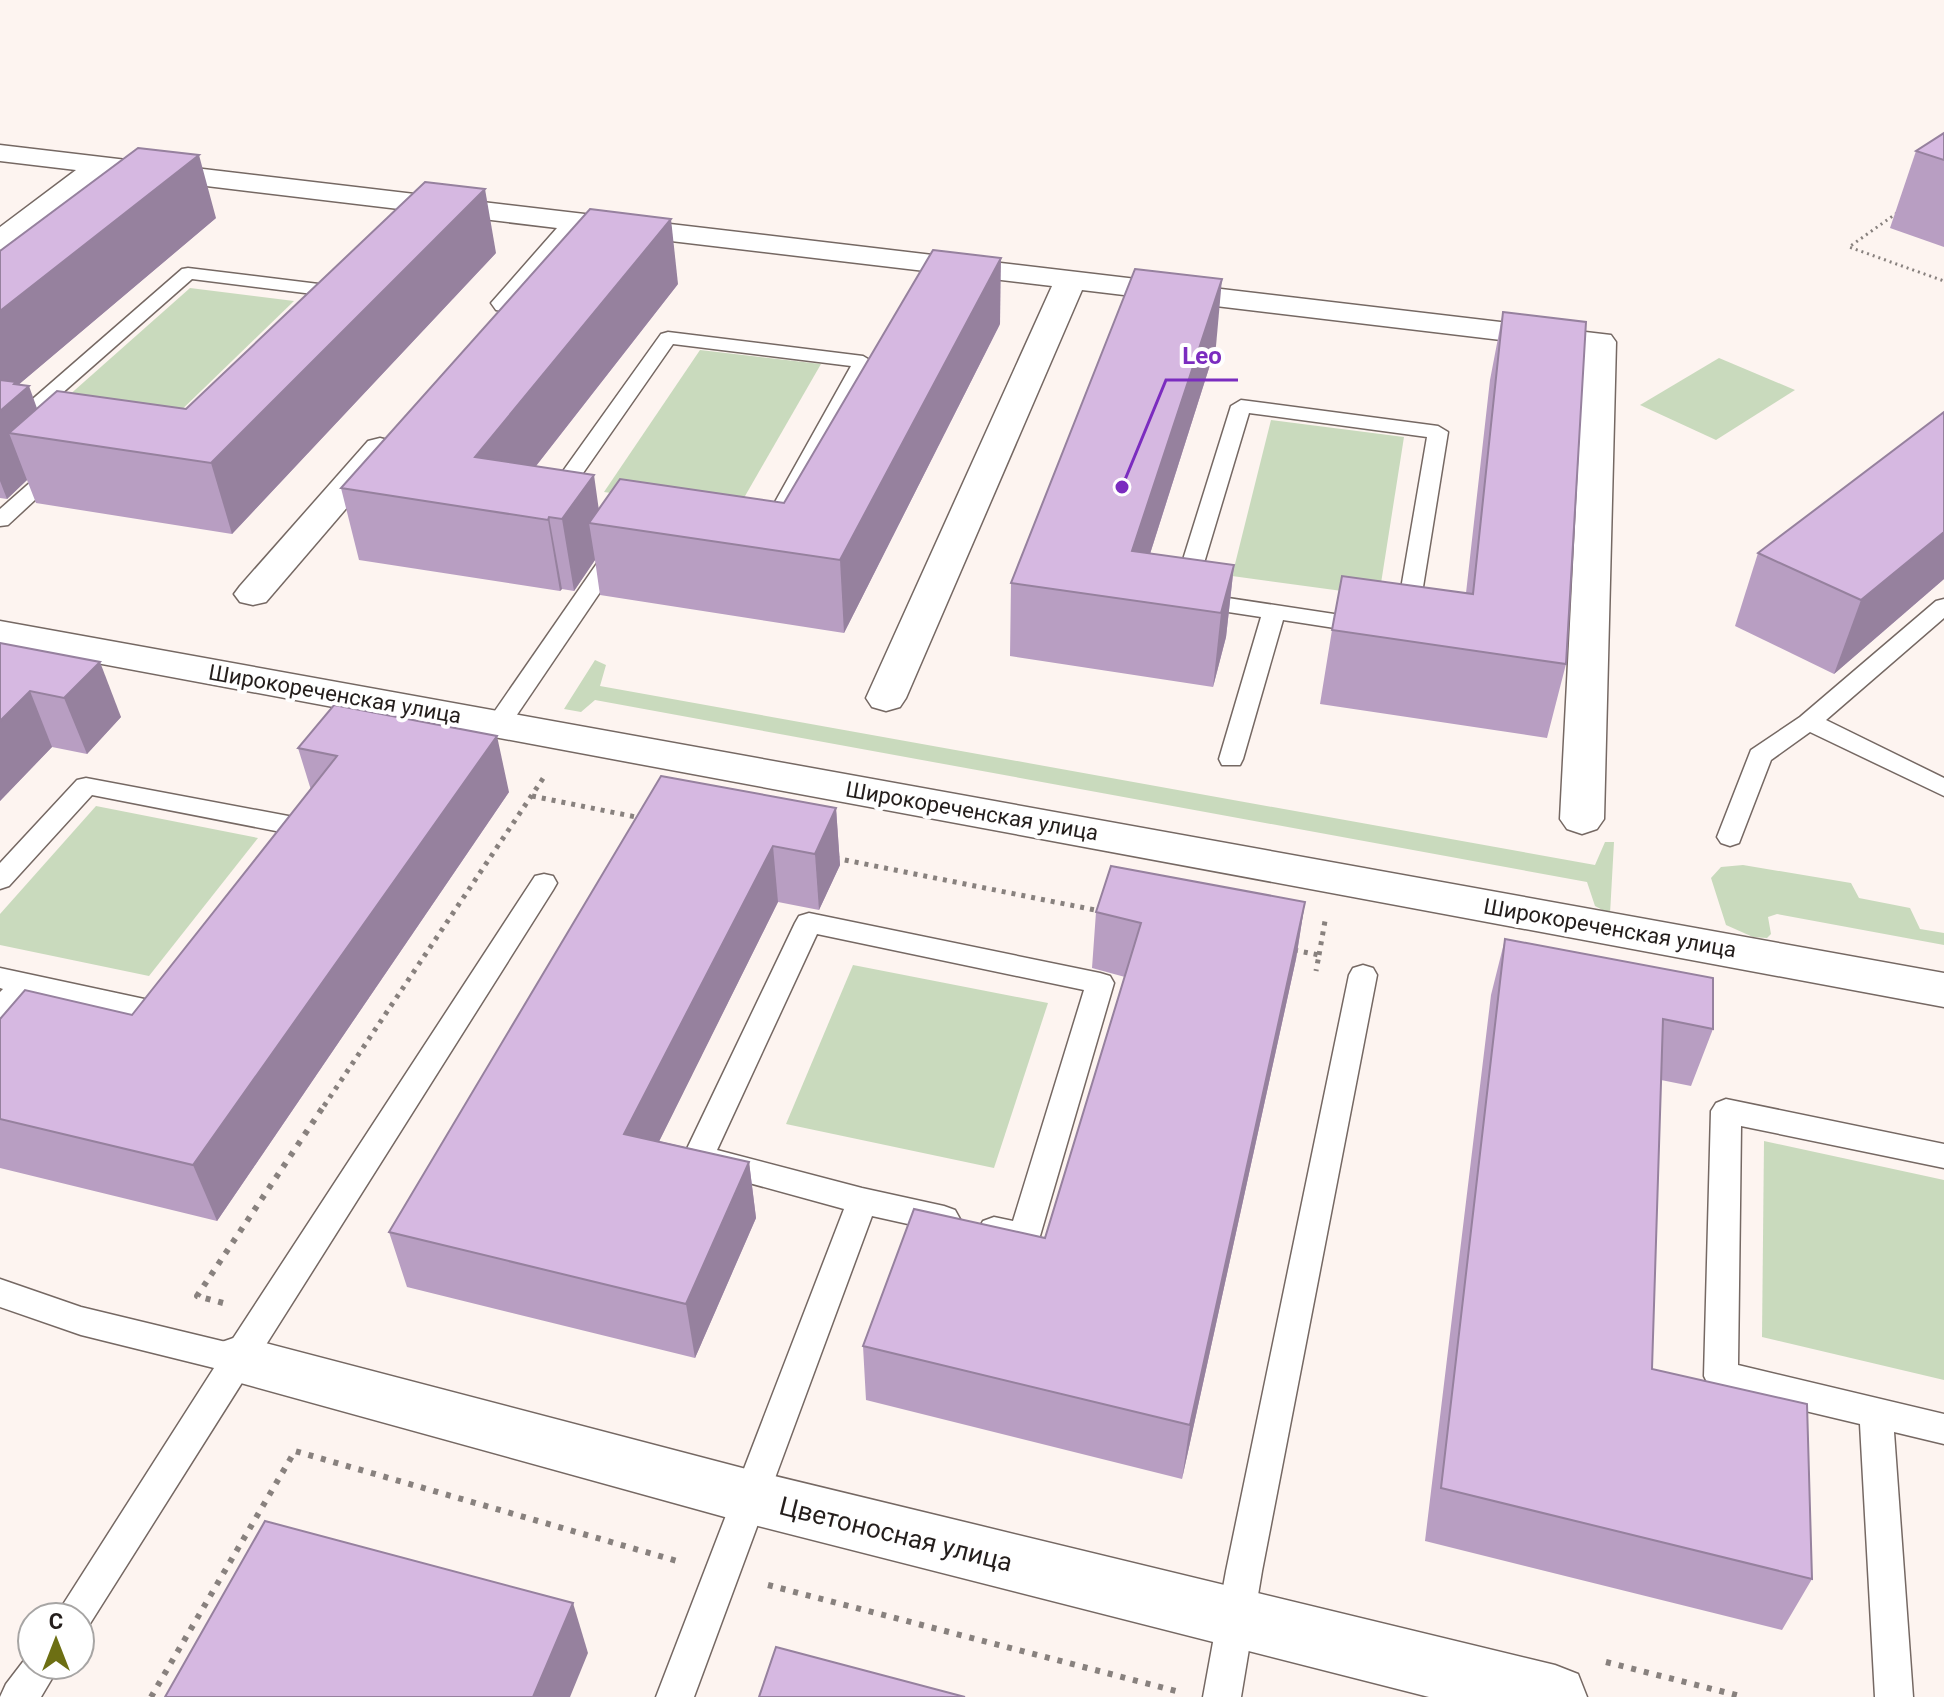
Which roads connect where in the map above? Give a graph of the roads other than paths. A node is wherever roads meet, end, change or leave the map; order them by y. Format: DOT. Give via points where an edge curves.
graph roads {
  1 [pos="0,153"];
  2 [pos="102,164"];
  3 [pos="578,222"];
  4 [pos="0,241"];
  5 [pos="1071,279"];
  6 [pos="294,323"];
  7 [pos="484,330"];
  8 [pos="50,425"];
  9 [pos="400,426"];
  10 [pos="68,459"];
  11 [pos="0,520"];
  12 [pos="632,526"];
  13 [pos="253,594"];
  14 [pos="1944,606"];
  15 [pos="1274,612"];
  16 [pos="0,633"];
  17 [pos="886,698"];
  18 [pos="1809,722"];
  19 [pos="499,723"];
  20 [pos="1231,759"];
  21 [pos="1944,788"];
  22 [pos="1582,819"];
  23 [pos="1730,837"];
  24 [pos="270,864"];
  25 [pos="0,880"];
  26 [pos="544,883"];
  27 [pos="185,975"];
  28 [pos="1363,975"];
  29 [pos="12,980"];
  30 [pos="1944,990"];
  31 [pos="0,1011"];
  32 [pos="1944,1156"];
  33 [pos="862,1201"];
  34 [pos="0,1293"];
  35 [pos="254,1338"];
  36 [pos="1876,1413"];
  37 [pos="1944,1429"];
  38 [pos="750,1497"];
  39 [pos="83,1601"];
  40 [pos="1236,1618"];
  41 [pos="1574,1678"];
  42 [pos="675,1697"];
  43 [pos="1222,1697"];
  44 [pos="1894,1697"];
  1 -- 2 [label="street"];
  2 -- 3 [label="street"];
  2 -- 4 [label="street"];
  3 -- 5 [label="street"];
  3 -- 7 [label="street"];
  5 -- 17 [label="street"];
  5 -- 22 [label="street" via="1600,342"];
  6 -- 8 [label="lane" via="327,290 188,273 19,421"];
  9 -- 13 [label="street"];
  10 -- 11 [label="lane"];
  12 -- 12 [label="lane" via="763,543 863,362 668,338 544,513"];
  12 -- 19 [label="lane"];
  14 -- 18 [label="lane"];
  15 -- 15 [label="lane" via="1182,598 1241,406 1438,432 1405,631"];
  15 -- 20 [label="lane"];
  16 -- 19 [label="street, Широкореченская улица"];
  18 -- 21 [label="lane"];
  18 -- 23 [label="lane" via="1760,756"];
  19 -- 30 [label="street, Широкореченская улица"];
  24 -- 25 [label="lane" via="299,827 86,786"];
  26 -- 35 [label="lane"];
  27 -- 29 [label="lane" via="156,1012"];
  28 -- 40 [label="lane"];
  29 -- 31 [label="lane"];
  32 -- 36 [label="lane" via="1726,1111 1721,1376"];
  33 -- 33 [label="lane" via="698,1157 809,923 1100,983 1024,1236"];
  33 -- 38 [label="lane"];
  34 -- 35 [label="lane" via="81,1321"];
  35 -- 38 [label="street, Цветоносная улица"];
  35 -- 39 [label="lane"];
  36 -- 37 [label="lane"];
  36 -- 44 [label="lane"];
  38 -- 40 [label="street, Цветоносная улица"];
  38 -- 42 [label="lane"];
  40 -- 41 [label="street, Цветоносная улица"];
  40 -- 43 [label="lane"];
}
